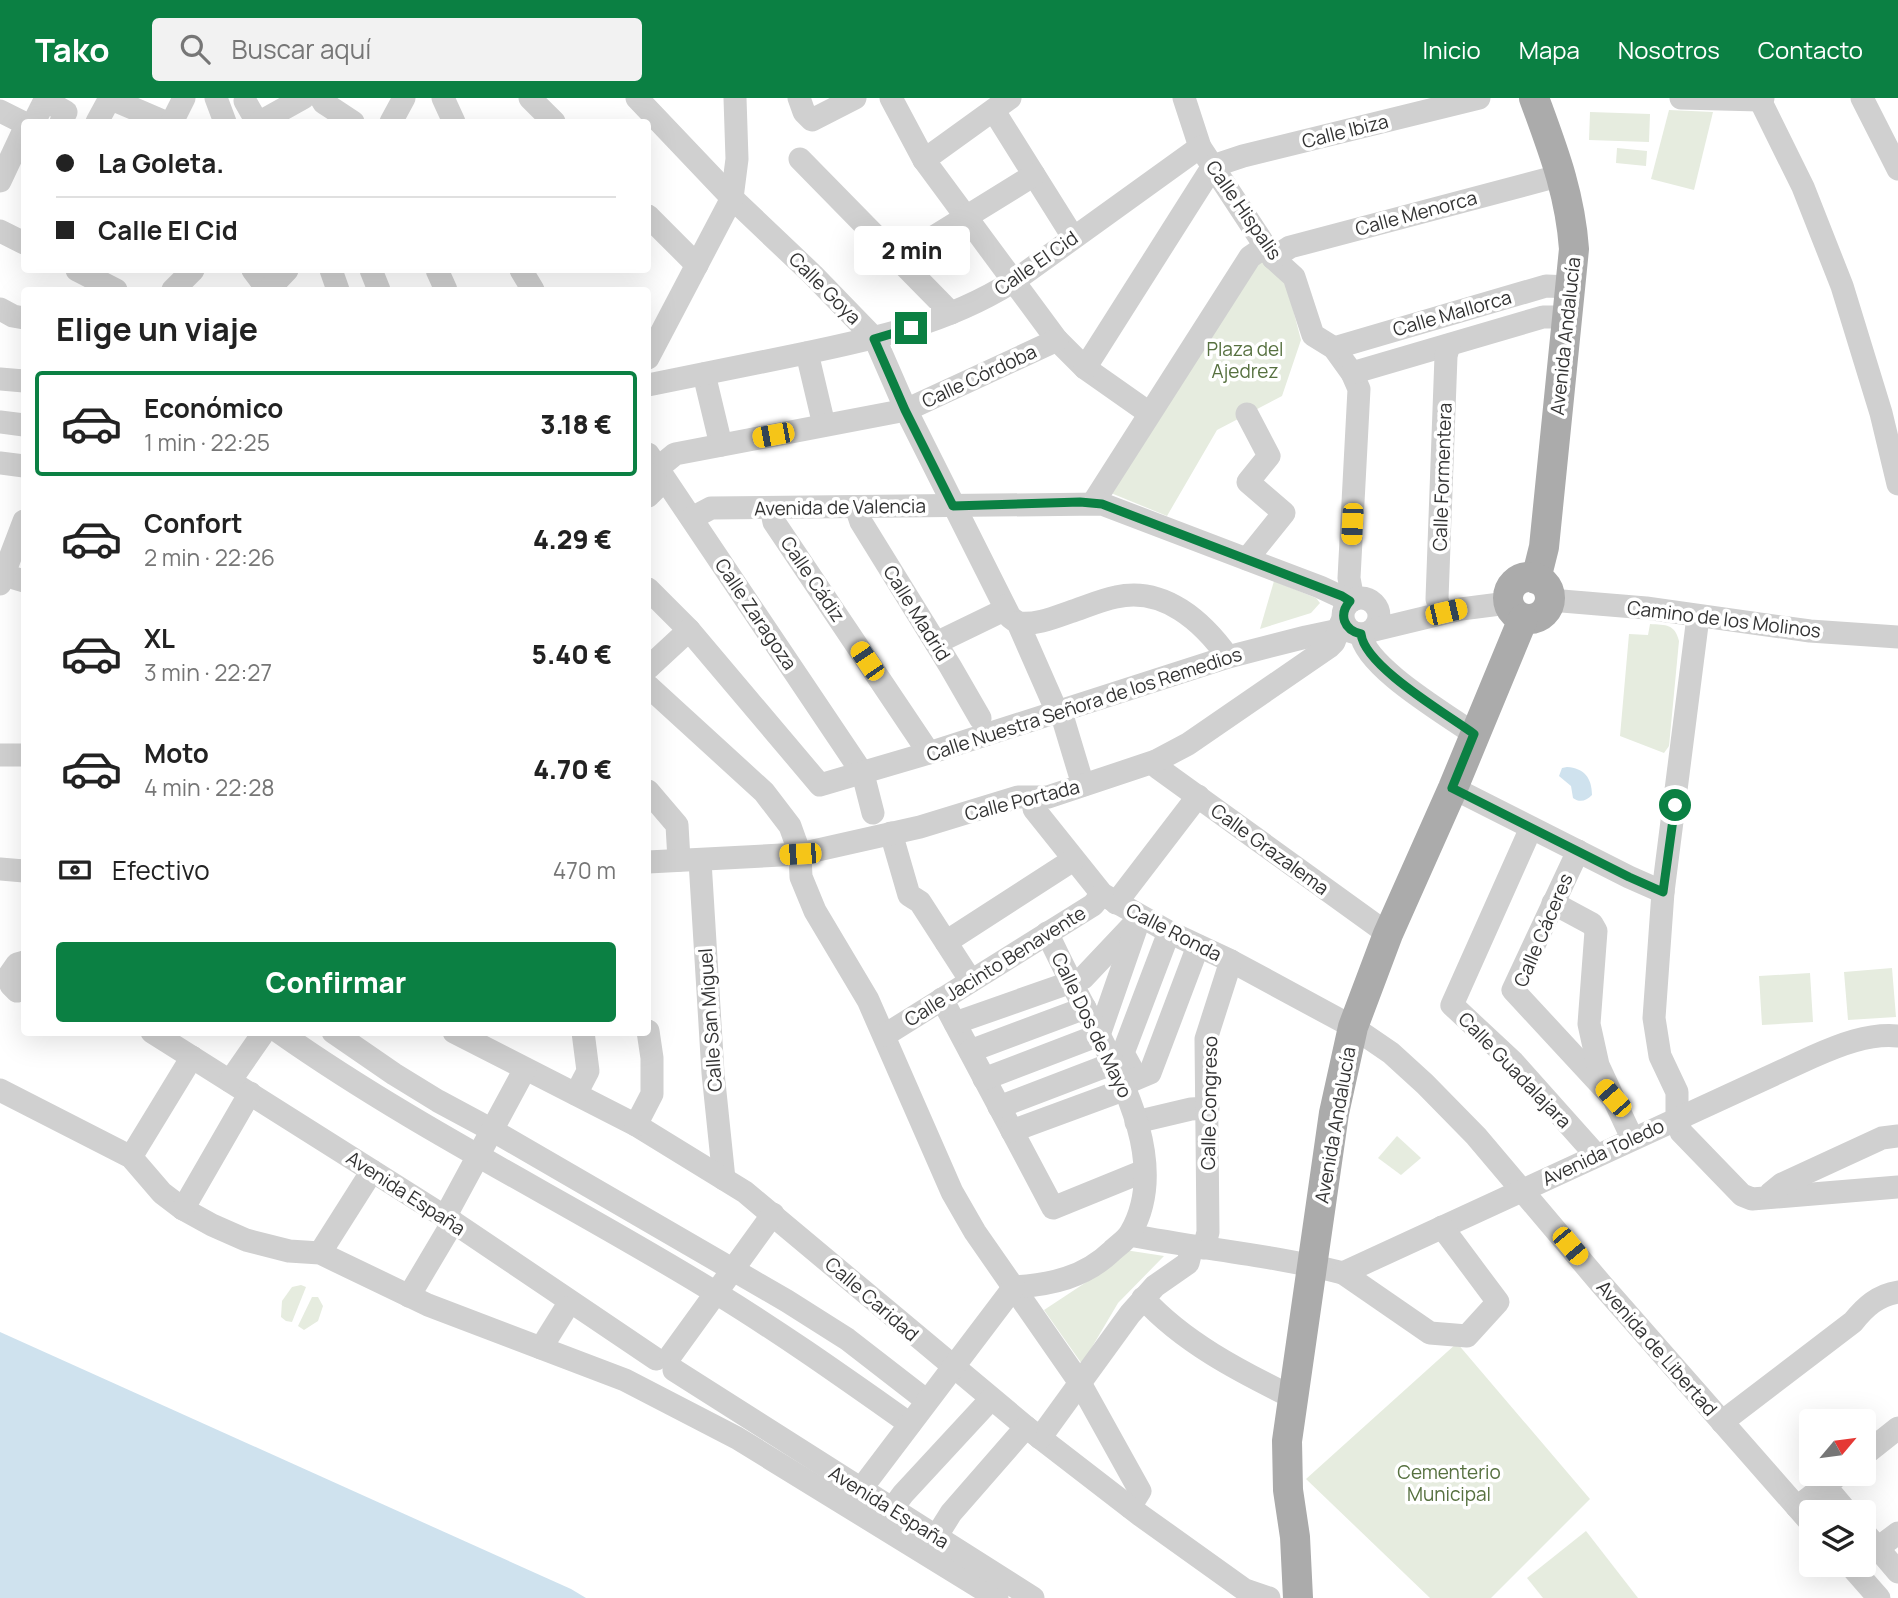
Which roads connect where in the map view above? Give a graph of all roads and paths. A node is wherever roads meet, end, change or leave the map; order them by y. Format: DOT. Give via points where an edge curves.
graph roads {
  1 [pos="40,98"];
  2 [pos="110,98"];
  3 [pos="184,98"];
  4 [pos="216,98"];
  5 [pos="303,98"];
  6 [pos="321,98"];
  7 [pos="404,98"];
  8 [pos="443,98"];
  9 [pos="530,98"];
  10 [pos="637,98"];
  11 [pos="799,98"];
  12 [pos="855,98"];
  13 [pos="891,98"];
  14 [pos="1184,98"];
  15 [pos="1479,98"];
  16 [pos="1534,98"];
  17 [pos="1681,98"];
  18 [pos="1862,98"];
  19 [pos="1761,99"];
  20 [pos="245,101"];
  21 [pos="731,102"];
  22 [pos="1002,104"];
  23 [pos="0,111"];
  24 [pos="28,119"];
  25 [pos="36,119"];
  26 [pos="62,119"];
  27 [pos="99,119"];
  28 [pos="158,119"];
  29 [pos="174,119"];
  30 [pos="224,119"];
  31 [pos="257,119"];
  32 [pos="264,119"];
  33 [pos="348,119"];
  34 [pos="393,119"];
  35 [pos="453,119"];
  36 [pos="551,119"];
  37 [pos="21,121"];
  38 [pos="21,139"];
  39 [pos="1200,146"];
  40 [pos="21,149"];
  41 [pos="800,159"];
  42 [pos="924,160"];
  43 [pos="1213,166"];
  44 [pos="1898,169"];
  45 [pos="11,170"];
  46 [pos="1034,175"];
  47 [pos="1562,175"];
  48 [pos="732,198"];
  49 [pos="966,218"];
  50 [pos="651,219"];
  51 [pos="0,231"];
  52 [pos="1073,237"];
  53 [pos="21,242"];
  54 [pos="1270,252"];
  55 [pos="898,259"];
  56 [pos="697,265"];
  57 [pos="190,273"];
  58 [pos="258,273"];
  59 [pos="86,276"];
  60 [pos="1014,281"];
  61 [pos="276,284"];
  62 [pos="110,287"];
  63 [pos="176,287"];
  64 [pos="1571,287"];
  65 [pos="0,309"];
  66 [pos="951,313"];
  67 [pos="21,317"];
  68 [pos="1567,317"];
  69 [pos="874,339"];
  70 [pos="1057,340"];
  71 [pos="1449,345"];
  72 [pos="1334,348"];
  73 [pos="651,351"];
  74 [pos="807,353"];
  75 [pos="1085,368"];
  76 [pos="1352,373"];
  77 [pos="705,374"];
  78 [pos="0,379"];
  79 [pos="21,382"];
  80 [pos="651,384"];
  81 [pos="905,410"];
  82 [pos="1149,413"];
  83 [pos="1247,414"];
  84 [pos="0,422"];
  85 [pos="21,425"];
  86 [pos="824,425"];
  87 [pos="721,445"];
  88 [pos="0,463"];
  89 [pos="651,465"];
  90 [pos="21,466"];
  91 [pos="1898,484"];
  92 [pos="651,493"];
  93 [pos="1093,503"];
  94 [pos="953,506"];
  95 [pos="771,508"];
  96 [pos="860,508"];
  97 [pos="692,518"];
  98 [pos="21,534"];
  99 [pos="1247,559"];
  100 [pos="10,580"];
  101 [pos="1320,587"];
  102 [pos="1543,589"];
  103 [pos="651,592"];
  104 [pos="1450,609"];
  105 [pos="1516,611"];
  106 [pos="1011,615"];
  107 [pos="1698,617"];
  108 [pos="1356,619"];
  109 [pos="689,629"];
  110 [pos="1306,637"];
  111 [pos="1898,637"];
  112 [pos="936,643"];
  113 [pos="1263,647"];
  114 [pos="1228,657"];
  115 [pos="651,665"];
  116 [pos="1278,682"];
  117 [pos="651,689"];
  118 [pos="1062,716"];
  119 [pos="988,725"];
  120 [pos="1474,734"];
  121 [pos="929,753"];
  122 [pos="0,755"];
  123 [pos="21,755"];
  124 [pos="1156,761"];
  125 [pos="863,774"];
  126 [pos="1083,785"];
  127 [pos="1452,788"];
  128 [pos="651,795"];
  129 [pos="1198,796"];
  130 [pos="1033,798"];
  131 [pos="879,826"];
  132 [pos="1531,828"];
  133 [pos="1578,852"];
  134 [pos="800,854"];
  135 [pos="690,860"];
  136 [pos="1073,860"];
  137 [pos="651,862"];
  138 [pos="0,869"];
  139 [pos="21,872"];
  140 [pos="1663,892"];
  141 [pos="1109,899"];
  142 [pos="1553,903"];
  143 [pos="1140,917"];
  144 [pos="1169,932"];
  145 [pos="1047,933"];
  146 [pos="1388,934"];
  147 [pos="946,942"];
  148 [pos="1198,946"];
  149 [pos="1231,961"];
  150 [pos="21,963"];
  151 [pos="971,981"];
  152 [pos="1071,982"];
  153 [pos="14,991"];
  154 [pos="942,999"];
  155 [pos="1084,1008"];
  156 [pos="955,1023"];
  157 [pos="1353,1027"];
  158 [pos="885,1035"];
  159 [pos="1099,1035"];
  160 [pos="158,1036"];
  161 [pos="261,1036"];
  162 [pos="285,1036"];
  163 [pos="339,1036"];
  164 [pos="462,1036"];
  165 [pos="584,1036"];
  166 [pos="649,1036"];
  167 [pos="1898,1036"];
  168 [pos="970,1051"];
  169 [pos="192,1057"];
  170 [pos="525,1069"];
  171 [pos="1125,1078"];
  172 [pos="985,1079"];
  173 [pos="230,1081"];
  174 [pos="0,1090"];
  175 [pos="250,1093"];
  176 [pos="576,1094"];
  177 [pos="1613,1098"];
  178 [pos="999,1107"];
  179 [pos="1208,1108"];
  180 [pos="1677,1117"];
  181 [pos="1136,1122"];
  182 [pos="636,1125"];
  183 [pos="492,1130"];
  184 [pos="1012,1131"];
  185 [pos="1898,1136"];
  186 [pos="1632,1138"];
  187 [pos="1595,1155"];
  188 [pos="131,1157"];
  189 [pos="478,1157"];
  190 [pos="372,1171"];
  191 [pos="1144,1171"];
  192 [pos="724,1179"];
  193 [pos="584,1185"];
  194 [pos="1898,1187"];
  195 [pos="1522,1189"];
  196 [pos="1768,1196"];
  197 [pos="569,1208"];
  198 [pos="183,1209"];
  199 [pos="774,1214"];
  200 [pos="449,1220"];
  201 [pos="1442,1227"];
  202 [pos="1130,1235"];
  203 [pos="1198,1248"];
  204 [pos="320,1253"];
  205 [pos="1311,1265"];
  206 [pos="733,1268"];
  207 [pos="1343,1273"];
  208 [pos="1014,1287"];
  209 [pos="715,1292"];
  210 [pos="1898,1292"];
  211 [pos="409,1296"];
  212 [pos="1136,1306"];
  213 [pos="566,1308"];
  214 [pos="541,1348"];
  215 [pos="667,1362"];
  216 [pos="953,1368"];
  217 [pos="1080,1383"];
  218 [pos="1292,1396"];
  219 [pos="927,1401"];
  220 [pos="995,1403"];
  221 [pos="1721,1422"];
  222 [pos="910,1424"];
  223 [pos="1898,1428"];
  224 [pos="1033,1433"];
  225 [pos="1876,1445"];
  226 [pos="861,1489"];
  227 [pos="1130,1507"];
  228 [pos="892,1509"];
  229 [pos="1799,1509"];
  230 [pos="1898,1532"];
  231 [pos="936,1537"];
  232 [pos="1876,1539"];
  233 [pos="1876,1546"];
  234 [pos="1898,1572"];
  235 [pos="1860,1577"];
  236 [pos="997,1598"];
  237 [pos="1033,1598"];
  238 [pos="1296,1598"];
  239 [pos="1879,1598"];
  1 -- 24 [label="street"];
  2 -- 27 [label="street"];
  2 -- 28 [label="street"];
  3 -- 29 [label="street"];
  4 -- 30 [label="street"];
  5 -- 32 [label="street"];
  6 -- 33 [label="street"];
  7 -- 34 [label="street"];
  8 -- 35 [label="street"];
  9 -- 36 [label="street"];
  10 -- 48 [label="street, Calle Goya"];
  11 -- 12 [label="street" via="812,120"];
  13 -- 42 [label="street"];
  14 -- 39 [label="street, Calle Hispalis"];
  15 -- 43 [label="street, Calle Ibiza"];
  16 -- 47 [label="main road, Avenida Andalucía"];
  17 -- 19 [label="street"];
  18 -- 44 [label="street"];
  19 -- 91 [label="street" via="1803,187 1842,286"];
  20 -- 31 [label="street"];
  21 -- 48 [label="street" via="737,159"];
  22 -- 42 [label="street"];
  22 -- 46 [label="street"];
  23 -- 37 [label="street"];
  25 -- 26 [label="street" via="45,100 66,112"];
  38 -- 45 [label="street"];
  39 -- 43 [label="street, Calle Hispalis"];
  39 -- 52 [label="street, Calle El Cid"];
  40 -- 45 [label="street"];
  41 -- 55 [label="street"];
  42 -- 49 [label="street"];
  43 -- 54 [label="street, Calle Hispalis"];
  43 -- 75 [label="street"];
  46 -- 49 [label="street"];
  46 -- 52 [label="street"];
  47 -- 54 [label="street, Calle Menorca"];
  47 -- 64 [label="main road, Avenida Andalucía" via="1573,225"];
  48 -- 56 [label="street"];
  48 -- 69 [label="street, Calle Goya"];
  49 -- 55 [label="street"];
  49 -- 60 [label="street"];
  50 -- 56 [label="street"];
  51 -- 53 [label="street"];
  52 -- 60 [label="street, Calle El Cid"];
  54 -- 72 [label="street, Calle Hispalis" via="1294,277 1313,335"];
  54 -- 82 [label="street, Calle Menorca" via="1250,257"];
  55 -- 66 [label="street"];
  56 -- 73 [label="street"];
  57 -- 63 [label="street"];
  58 -- 61 [label="street"];
  59 -- 62 [label="street"];
  60 -- 66 [label="street, Calle El Cid"];
  60 -- 70 [label="street"];
  64 -- 68 [label="main road, Avenida Andalucía"];
  64 -- 72 [label="street, Calle Mallorca" via="1546,286"];
  65 -- 67 [label="street"];
  66 -- 69 [label="street, Calle El Cid"];
  68 -- 71 [label="street, Calle Mallorca" via="1543,317"];
  68 -- 102 [label="main road, Avenida Andalucía"];
  69 -- 74 [label="street, Calle El Cid"];
  69 -- 81 [label="street, Calle Goya"];
  70 -- 75 [label="street"];
  70 -- 81 [label="street, Calle Córdoba"];
  71 -- 76 [label="street, Calle Mallorca"];
  71 -- 104 [label="street, Calle Formentera" via="1437,599"];
  72 -- 76 [label="street, Calle Hispalis"];
  74 -- 77 [label="street, Calle El Cid"];
  74 -- 86 [label="street"];
  75 -- 82 [label="street"];
  76 -- 108 [label="street" via="1359,388 1349,578"];
  77 -- 80 [label="street, Calle El Cid"];
  77 -- 87 [label="street"];
  78 -- 79 [label="street"];
  81 -- 86 [label="street, Calle Córdoba"];
  81 -- 94 [label="street, Calle Goya"];
  82 -- 93 [label="street"];
  83 -- 99 [label="street" via="1269,456 1248,482 1284,513"];
  84 -- 85 [label="street"];
  86 -- 87 [label="street, Calle Córdoba"];
  87 -- 89 [label="street, Calle Córdoba" via="674,454"];
  88 -- 90 [label="street"];
  89 -- 92 [label="street" via="658,486"];
  89 -- 97 [label="street, Calle Zaragoza"];
  93 -- 94 [label="street, Avenida de Valencia"];
  93 -- 99 [label="street, Avenida de Valencia"];
  94 -- 96 [label="street, Avenida de Valencia"];
  94 -- 106 [label="street, Calle Goya"];
  95 -- 96 [label="street, Avenida de Valencia"];
  95 -- 97 [label="street, Avenida de Valencia" via="711,508"];
  95 -- 121 [label="street, Calle Cádiz" via="774,522"];
  96 -- 112 [label="street, Calle Madrid" via="861,522"];
  97 -- 125 [label="street, Calle Zaragoza"];
  98 -- 100 [label="street"];
  99 -- 101 [label="street, Avenida de Valencia"];
  101 -- 108 [label="street, Avenida de Valencia"];
  101 -- 110 [label="street" via="1328,612"];
  102 -- 105 [label="main road, Avenida Andalucía" via="1523,578 1513,585 1509,591"];
  102 -- 107 [label="street, Camino de los Molinos"];
  103 -- 109 [label="street"];
  104 -- 105 [label="street"];
  104 -- 108 [label="street" via="1391,610"];
  105 -- 120 [label="main road, Avenida Andalucía"];
  106 -- 112 [label="street" via="1000,612"];
  106 -- 114 [label="street" via="1040,622 1118,596 1152,597 1169,602 1197,621"];
  106 -- 118 [label="street, Calle Goya"];
  107 -- 111 [label="street, Camino de los Molinos"];
  107 -- 140 [label="street"];
  108 -- 110 [label="street, Calle Nuestra Señora de los Remedios"];
  108 -- 116 [label="street, Calle Portada" via="1329,647"];
  108 -- 120 [label="street" via="1367,652 1386,671"];
  109 -- 115 [label="street"];
  109 -- 125 [label="street, Calle Nuestra Señora de los Remedios" via="820,785"];
  110 -- 113 [label="street, Calle Nuestra Señora de los Remedios"];
  112 -- 119 [label="street, Calle Madrid"];
  113 -- 114 [label="street, Calle Nuestra Señora de los Remedios"];
  113 -- 116 [label="street" via="1281,656"];
  114 -- 118 [label="street, Calle Nuestra Señora de los Remedios"];
  116 -- 124 [label="street, Calle Portada"];
  117 -- 134 [label="street" via="764,792 790,826"];
  118 -- 119 [label="street, Calle Nuestra Señora de los Remedios"];
  118 -- 126 [label="street, Calle Goya"];
  119 -- 121 [label="street, Calle Nuestra Señora de los Remedios"];
  120 -- 127 [label="main road, Avenida Andalucía"];
  121 -- 125 [label="street, Calle Nuestra Señora de los Remedios"];
  122 -- 123 [label="street"];
  124 -- 126 [label="street, Calle Portada"];
  124 -- 129 [label="street, Calle Grazalema" via="1158,768"];
  125 -- 131 [label="street, Calle Zaragoza"];
  126 -- 130 [label="street, Calle Portada"];
  127 -- 132 [label="street"];
  127 -- 146 [label="main road, Avenida Andalucía"];
  128 -- 135 [label="street, Calle San Miguel" via="677,825"];
  129 -- 141 [label="street, Calle Jacinto Benavente"];
  129 -- 146 [label="street, Calle Grazalema"];
  130 -- 131 [label="street, Calle Portada" via="1018,797"];
  130 -- 136 [label="street, Calle Ronda" via="1034,809"];
  131 -- 134 [label="street, Calle Portada"];
  131 -- 147 [label="street, Calle Zaragoza" via="909,895 920,902"];
  132 -- 133 [label="street"];
  132 -- 187 [label="street, Calle Guadalajara" via="1452,1005 1513,1062"];
  133 -- 140 [label="street"];
  133 -- 142 [label="street, Calle Cáceres"];
  134 -- 135 [label="street, Calle Portada"];
  134 -- 158 [label="street" via="801,877 815,911"];
  135 -- 137 [label="street, Calle Portada"];
  135 -- 192 [label="street, Calle San Miguel"];
  136 -- 141 [label="street, Calle Ronda"];
  136 -- 147 [label="street"];
  138 -- 139 [label="street"];
  140 -- 180 [label="street" via="1654,1018 1660,1056 1677,1093"];
  141 -- 143 [label="street, Calle Ronda"];
  141 -- 145 [label="street, Calle Jacinto Benavente"];
  142 -- 177 [label="street" via="1597,930 1589,1024 1598,1065"];
  142 -- 177 [label="street, Calle Cáceres" via="1513,990"];
  143 -- 144 [label="street, Calle Ronda"];
  143 -- 152 [label="street" via="1083,978"];
  143 -- 159 [label="street"];
  144 -- 148 [label="street, Calle Ronda"];
  144 -- 171 [label="street" via="1123,1053"];
  145 -- 151 [label="street, Calle Jacinto Benavente"];
  145 -- 152 [label="street, Calle Dos de Mayo"];
  146 -- 157 [label="main road, Avenida Andalucía"];
  147 -- 151 [label="street, Calle Zaragoza"];
  148 -- 149 [label="street, Calle Ronda"];
  148 -- 171 [label="street" via="1150,1073"];
  149 -- 157 [label="street, Calle Ronda"];
  149 -- 179 [label="street, Calle Congreso" via="1206,1039"];
  150 -- 153 [label="street" via="10,974"];
  151 -- 154 [label="street, Calle Jacinto Benavente"];
  152 -- 155 [label="street, Calle Dos de Mayo"];
  152 -- 156 [label="street"];
  154 -- 156 [label="street"];
  154 -- 158 [label="street, Calle Jacinto Benavente"];
  155 -- 159 [label="street, Calle Dos de Mayo"];
  155 -- 168 [label="street"];
  156 -- 168 [label="street"];
  157 -- 195 [label="street, Avenida de Libertad" via="1426,1084"];
  157 -- 205 [label="main road, Avenida Andalucía" via="1338,1090"];
  158 -- 208 [label="street" via="952,1192"];
  159 -- 171 [label="street, Calle Dos de Mayo"];
  159 -- 172 [label="street"];
  160 -- 169 [label="street, Avenida España"];
  161 -- 173 [label="street"];
  162 -- 189 [label="street"];
  163 -- 183 [label="street" via="394,1074"];
  164 -- 170 [label="street, Calle Caridad"];
  165 -- 176 [label="street" via="588,1071"];
  166 -- 182 [label="street" via="652,1094"];
  167 -- 180 [label="street, Avenida Toledo" via="1882,1035 1834,1047"];
  168 -- 172 [label="street"];
  169 -- 173 [label="street, Avenida España"];
  169 -- 188 [label="street"];
  170 -- 176 [label="street, Calle Caridad"];
  170 -- 183 [label="street"];
  171 -- 178 [label="street"];
  171 -- 181 [label="street, Calle Dos de Mayo"];
  171 -- 184 [label="street"];
  172 -- 178 [label="street"];
  173 -- 175 [label="street, Avenida España"];
  174 -- 188 [label="street"];
  175 -- 190 [label="street, Avenida España"];
  175 -- 198 [label="street"];
  176 -- 182 [label="street, Calle Caridad"];
  177 -- 186 [label="street"];
  178 -- 184 [label="street"];
  179 -- 181 [label="street"];
  179 -- 203 [label="street, Calle Congreso" via="1208,1232"];
  180 -- 186 [label="street, Avenida Toledo"];
  180 -- 196 [label="street" via="1681,1132 1742,1195 1752,1199"];
  181 -- 191 [label="street, Calle Dos de Mayo"];
  182 -- 192 [label="street, Calle Caridad"];
  183 -- 189 [label="street"];
  183 -- 193 [label="street"];
  184 -- 191 [label="street" via="1053,1208"];
  185 -- 196 [label="street" via="1794,1178"];
  186 -- 187 [label="street, Avenida Toledo"];
  187 -- 195 [label="street, Avenida Toledo"];
  188 -- 198 [label="street" via="162,1193"];
  189 -- 197 [label="street"];
  189 -- 200 [label="street"];
  190 -- 200 [label="street, Avenida España"];
  190 -- 204 [label="street"];
  191 -- 202 [label="street, Calle Dos de Mayo" via="1144,1193"];
  192 -- 199 [label="street, Calle Caridad"];
  193 -- 197 [label="street"];
  193 -- 206 [label="street"];
  194 -- 196 [label="street"];
  195 -- 201 [label="street, Avenida Toledo"];
  195 -- 221 [label="street, Avenida de Libertad"];
  197 -- 209 [label="street"];
  198 -- 204 [label="street" via="246,1240"];
  199 -- 206 [label="street"];
  199 -- 216 [label="street, Calle Caridad"];
  200 -- 211 [label="street"];
  200 -- 215 [label="street, Avenida España"];
  201 -- 207 [label="street, Avenida Toledo"];
  201 -- 207 [label="street" via="1498,1303 1467,1336 1430,1333"];
  202 -- 203 [label="street"];
  202 -- 208 [label="street, Calle Dos de Mayo" via="1100,1263 1064,1280"];
  203 -- 205 [label="street"];
  203 -- 212 [label="street" via="1188,1263 1154,1286"];
  204 -- 211 [label="street"];
  205 -- 207 [label="street"];
  205 -- 218 [label="main road, Avenida Andalucía"];
  206 -- 209 [label="street"];
  206 -- 219 [label="street" via="847,1339"];
  208 -- 216 [label="street"];
  208 -- 217 [label="street"];
  209 -- 215 [label="street"];
  209 -- 222 [label="street"];
  210 -- 221 [label="street" via="1867,1305 1853,1321"];
  211 -- 214 [label="street"];
  212 -- 217 [label="street"];
  212 -- 218 [label="street" via="1159,1315 1199,1345"];
  213 -- 214 [label="street"];
  214 -- 236 [label="street" via="625,1380 737,1438"];
  215 -- 226 [label="street, Avenida España"];
  216 -- 219 [label="street"];
  216 -- 220 [label="street, Calle Caridad"];
  217 -- 224 [label="street"];
  217 -- 227 [label="street" via="1140,1491"];
  218 -- 238 [label="main road, Avenida Andalucía" via="1287,1454"];
  219 -- 222 [label="street"];
  220 -- 224 [label="street, Calle Caridad"];
  220 -- 228 [label="street"];
  221 -- 229 [label="street, Avenida de Libertad"];
  222 -- 226 [label="street"];
  223 -- 225 [label="street"];
  224 -- 227 [label="street, Calle Caridad"];
  224 -- 231 [label="street" via="951,1513"];
  226 -- 228 [label="street, Avenida España"];
  227 -- 238 [label="street, Calle Caridad" via="1245,1590"];
  228 -- 231 [label="street, Avenida España"];
  230 -- 232 [label="street"];
  231 -- 237 [label="street, Avenida España"];
  233 -- 234 [label="street"];
  235 -- 239 [label="street"];
}
